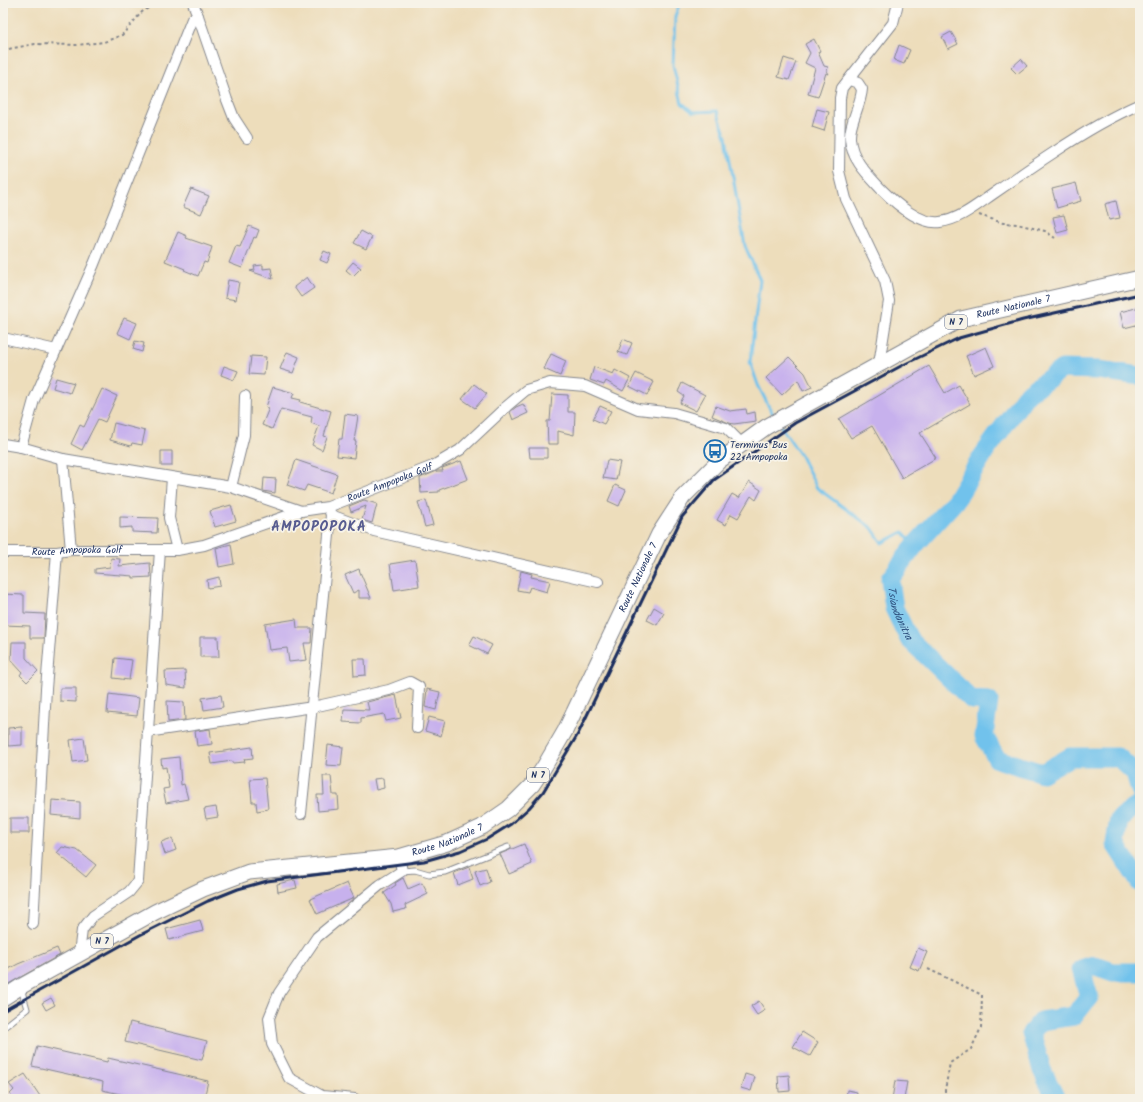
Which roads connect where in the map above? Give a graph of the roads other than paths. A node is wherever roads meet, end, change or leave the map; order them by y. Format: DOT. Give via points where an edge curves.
graph roads {
  1 [pos="193,3"];
  2 [pos="898,3"];
  3 [pos="198,16"];
  4 [pos="850,80"];
  5 [pos="1140,104"];
  6 [pos="247,138"];
  7 [pos="1140,278"];
  8 [pos="3,338"];
  9 [pos="56,350"];
  10 [pos="879,364"];
  11 [pos="245,396"];
  12 [pos="3,444"];
  13 [pos="742,444"];
  14 [pos="21,447"];
  15 [pos="63,459"];
  16 [pos="172,478"];
  17 [pos="231,487"];
  18 [pos="301,511"];
  19 [pos="330,511"];
  20 [pos="71,550"];
  21 [pos="160,550"];
  22 [pos="177,550"];
  23 [pos="3,552"];
  24 [pos="57,552"];
  25 [pos="598,582"];
  26 [pos="312,707"];
  27 [pos="417,728"];
  28 [pos="147,732"];
  29 [pos="301,814"];
  30 [pos="508,847"];
  31 [pos="401,864"];
  32 [pos="33,924"];
  33 [pos="79,954"];
  34 [pos="20,987"];
  35 [pos="3,998"];
  36 [pos="3,1028"];
  37 [pos="355,1099"];
  1 -- 3 [label="street"];
  2 -- 4 [label="street" via="893,23"];
  3 -- 6 [label="street" via="234,118"];
  3 -- 9 [label="street" via="192,19 94,264"];
  4 -- 5 [label="street" via="858,83 862,89 862,98 849,137 852,150 863,170 894,200 922,221 939,222 967,211 1054,152 1121,112"];
  4 -- 10 [label="street" via="842,88 840,98 839,171 846,199 885,281 890,301"];
  7 -- 10 [label="main road, Route Nationale 7 / N 7" via="961,318"];
  8 -- 9 [label="street"];
  9 -- 14 [label="street" via="34,400"];
  10 -- 13 [label="main road, Route Nationale 7 / N 7" via="766,427"];
  11 -- 17 [label="street" via="244,435"];
  12 -- 14 [label="street"];
  13 -- 19 [label="street, Route Ampopoka Golf" via="726,428 674,413 638,409 585,386 550,383 526,390 460,450 433,466"];
  13 -- 31 [label="main road, Route Nationale 7 / N 7" via="683,497 659,534 566,731 532,785 508,809 482,827"];
  14 -- 15 [label="street"];
  15 -- 16 [label="street"];
  15 -- 20 [label="street"];
  16 -- 17 [label="street"];
  16 -- 22 [label="street" via="169,518"];
  17 -- 18 [label="street"];
  18 -- 19 [label="street, Route Ampopoka Golf"];
  18 -- 22 [label="street, Route Ampopoka Golf" via="204,545"];
  19 -- 25 [label="street" via="374,530"];
  19 -- 26 [label="street"];
  20 -- 21 [label="street, Route Ampopoka Golf"];
  20 -- 24 [label="street, Route Ampopoka Golf"];
  21 -- 22 [label="street, Route Ampopoka Golf"];
  21 -- 28 [label="street"];
  23 -- 24 [label="street, Route Ampopoka Golf"];
  24 -- 32 [label="street" via="46,689"];
  26 -- 27 [label="street" via="389,690 410,682 419,687"];
  26 -- 28 [label="street"];
  26 -- 29 [label="street"];
  28 -- 33 [label="street" via="138,881 129,892 93,916 82,930"];
  30 -- 31 [label="lane" via="445,872 429,874"];
  31 -- 33 [label="main road, Route Nationale 7 / N 7" via="249,872 203,889 155,912"];
  31 -- 37 [label="street" via="380,885 317,937 280,993 269,1018 272,1044 289,1078 322,1096"];
  33 -- 34 [label="main road, Route Nationale 7 / N 7"];
  34 -- 35 [label="main road, Route Nationale 7 / N 7"];
  34 -- 36 [label="lane" via="27,1010"];
}
